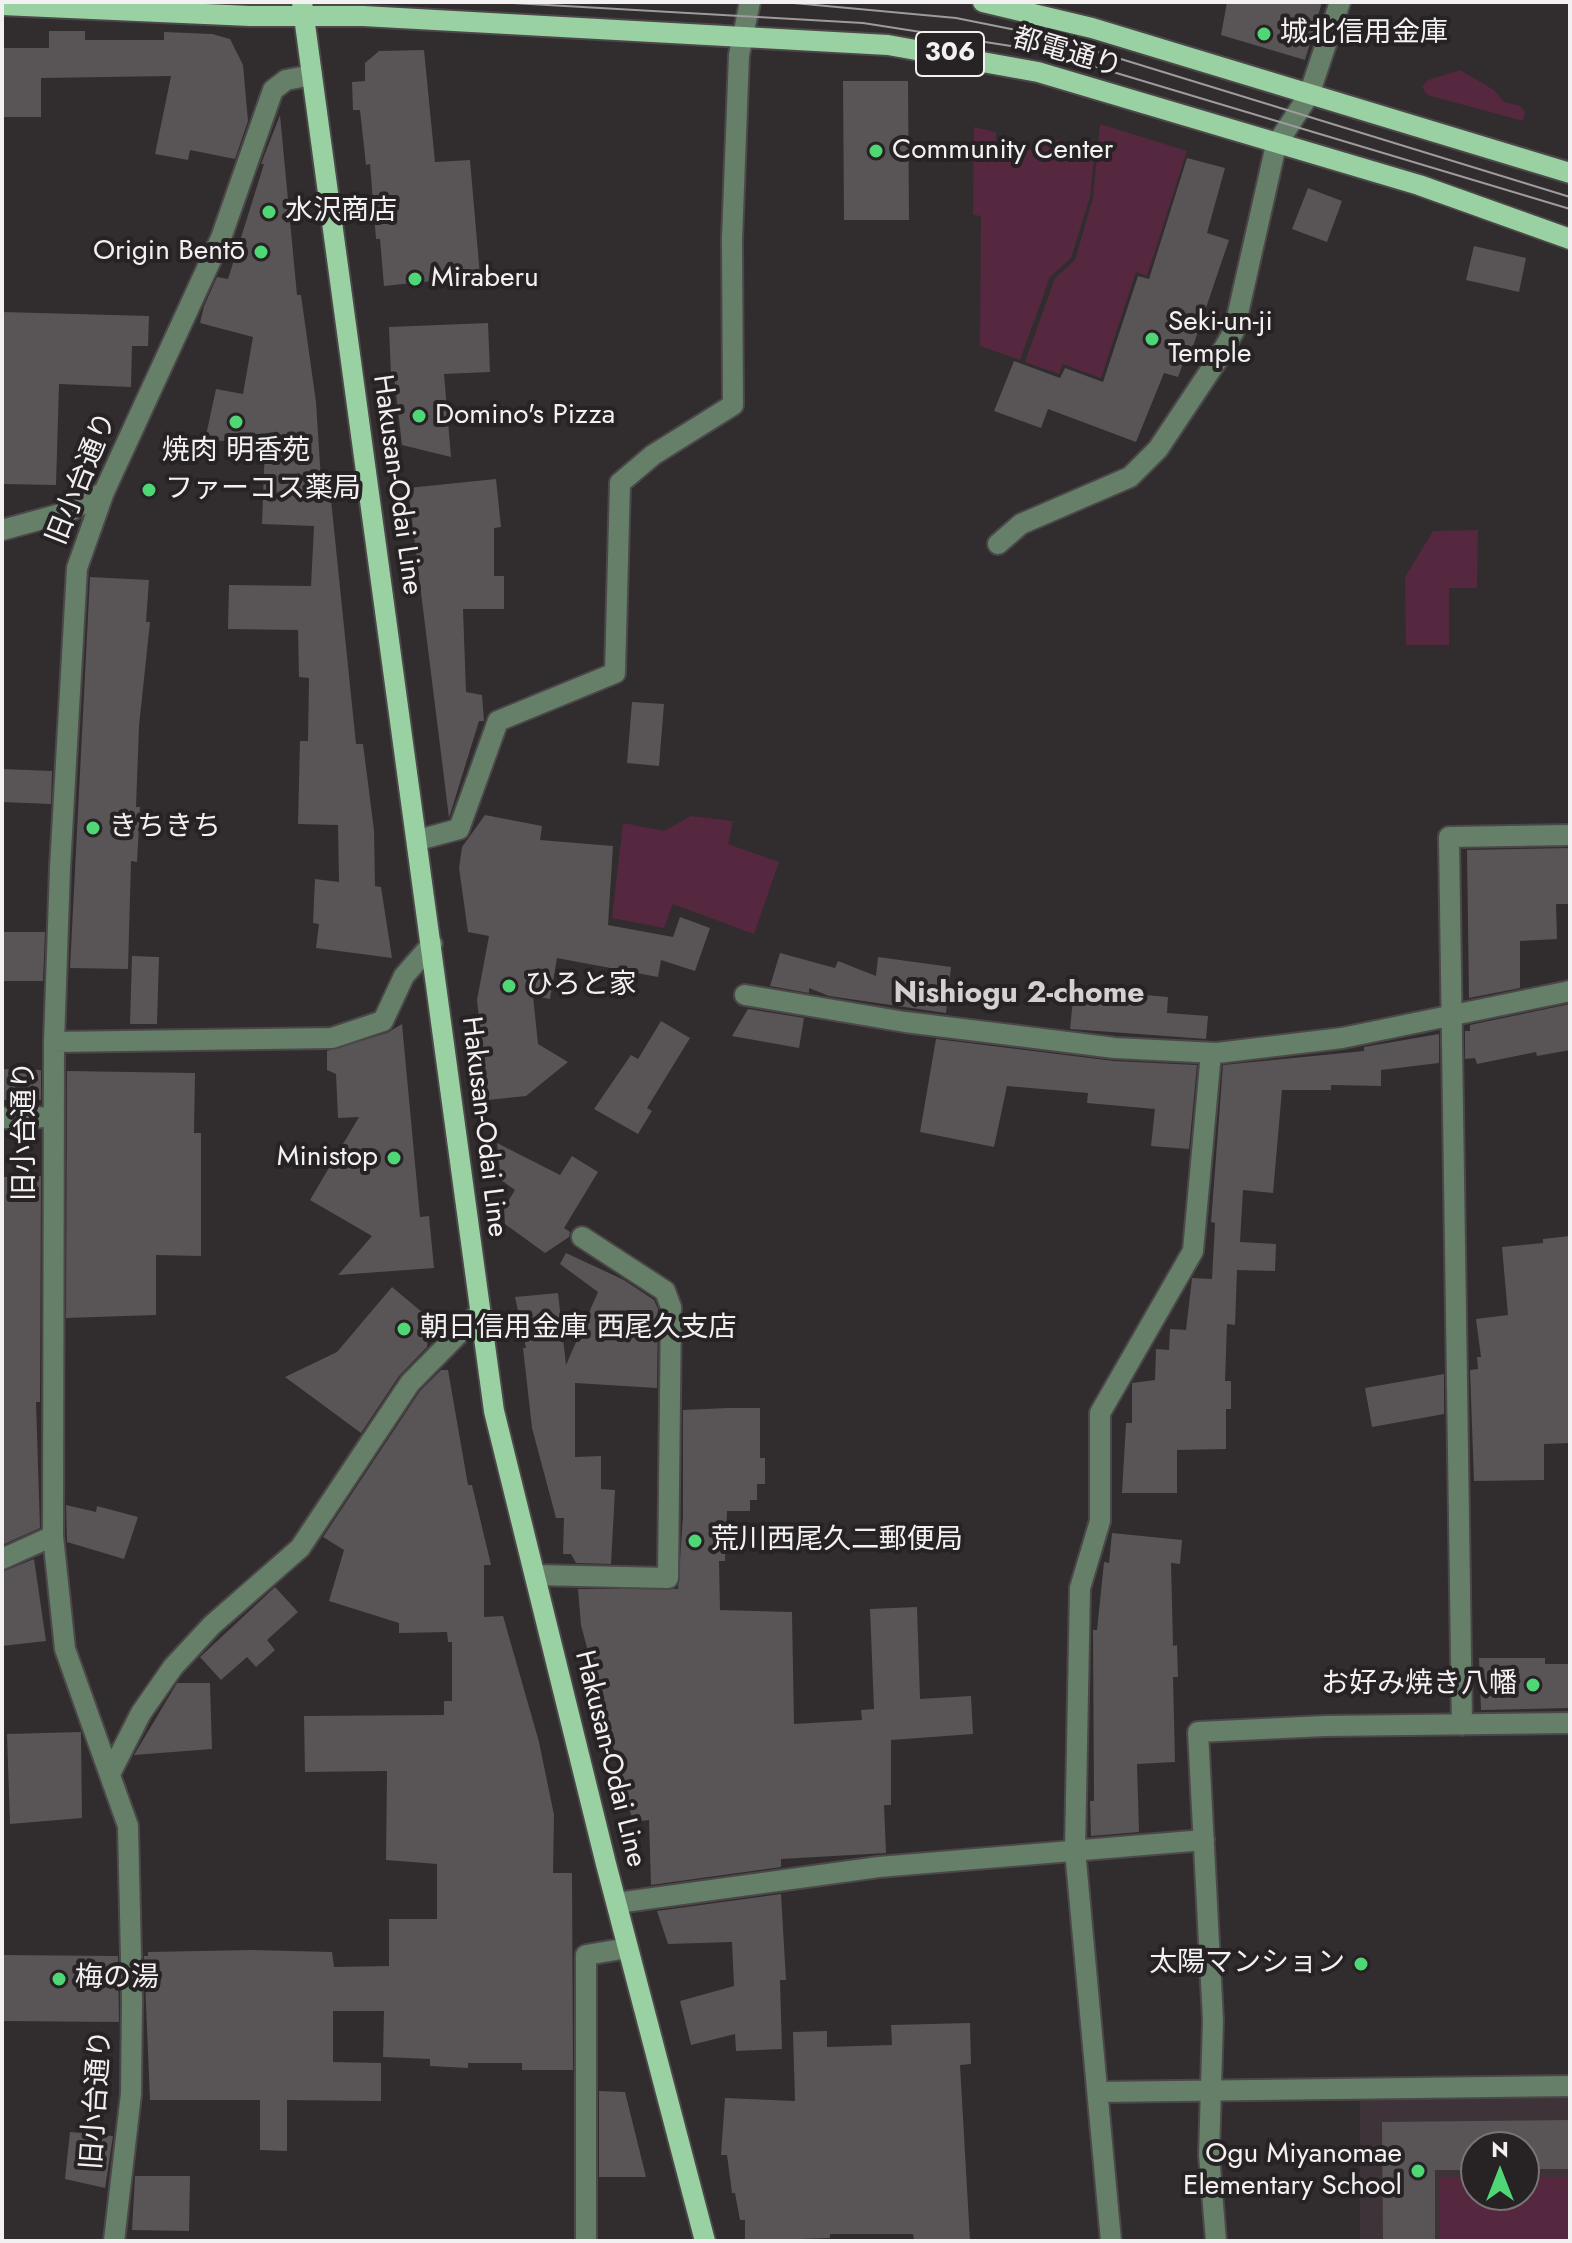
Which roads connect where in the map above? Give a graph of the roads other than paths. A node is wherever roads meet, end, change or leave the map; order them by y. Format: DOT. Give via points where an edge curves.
graph roads {
  1 [pos="750,2"];
  2 [pos="983,2"];
  3 [pos="1340,2"];
  4 [pos="2,5"];
  5 [pos="303,10"];
  6 [pos="742,35"];
  7 [pos="312,75"];
  8 [pos="1309,95"];
  9 [pos="1276,145"];
  10 [pos="1570,173"];
  11 [pos="1570,239"];
  12 [pos="104,492"];
  13 [pos="2,530"];
  14 [pos="998,544"];
  15 [pos="1570,835"];
  16 [pos="418,840"];
  17 [pos="432,944"];
  18 [pos="1570,991"];
  19 [pos="745,995"];
  20 [pos="1450,1018"];
  21 [pos="54,1042"];
  22 [pos="1211,1053"];
  23 [pos="54,1117"];
  24 [pos="2,1118"];
  25 [pos="582,1237"];
  26 [pos="479,1313"];
  27 [pos="53,1536"];
  28 [pos="2,1559"];
  29 [pos="535,1575"];
  30 [pos="1570,1723"];
  31 [pos="1462,1725"];
  32 [pos="111,1772"];
  33 [pos="1204,1840"];
  34 [pos="1075,1850"];
  35 [pos="617,1903"];
  36 [pos="628,1948"];
  37 [pos="1570,2086"];
  38 [pos="1211,2090"];
  39 [pos="1098,2092"];
  40 [pos="114,2241"];
  41 [pos="586,2241"];
  42 [pos="705,2241"];
  43 [pos="1111,2241"];
  44 [pos="1216,2241"];
  1 -- 6 [label="street"];
  2 -- 8 [label="main road, 都電通り / 306" via="1092,28"];
  3 -- 8 [label="street"];
  4 -- 5 [label="main road, 都電通り / 306"];
  5 -- 6 [label="main road, 都電通り / 306"];
  5 -- 7 [label="main road, Hakusan-Odai Line"];
  6 -- 9 [label="main road, 都電通り / 306" via="888,45 972,58 1038,72"];
  6 -- 16 [label="street" via="732,239 733,405 653,455 620,483 615,673 498,721 459,829"];
  7 -- 12 [label="street, 旧小台通り" via="286,80 273,90 221,238"];
  7 -- 16 [label="main road, Hakusan-Odai Line"];
  8 -- 9 [label="street"];
  8 -- 10 [label="main road, 都電通り / 306"];
  9 -- 11 [label="main road, 都電通り / 306" via="1419,185"];
  9 -- 14 [label="street" via="1234,331 1158,449 1130,477 1021,524"];
  12 -- 13 [label="street" via="68,512"];
  12 -- 21 [label="street, 旧小台通り" via="77,568"];
  15 -- 20 [label="street" via="1449,837"];
  16 -- 17 [label="main road, Hakusan-Odai Line"];
  17 -- 21 [label="street" via="404,976 383,1021 332,1038"];
  17 -- 26 [label="main road, Hakusan-Odai Line"];
  18 -- 20 [label="street"];
  19 -- 22 [label="street" via="905,1022 1115,1048"];
  20 -- 22 [label="street" via="1342,1038"];
  20 -- 31 [label="street"];
  21 -- 23 [label="street, 旧小台通り"];
  22 -- 34 [label="street" via="1193,1251 1100,1413 1100,1521 1080,1588"];
  23 -- 24 [label="street"];
  23 -- 27 [label="street, 旧小台通り"];
  25 -- 29 [label="street" via="665,1291 671,1307 668,1578"];
  26 -- 29 [label="main road, Hakusan-Odai Line" via="494,1411"];
  26 -- 32 [label="street" via="410,1383 300,1548 173,1667 141,1713"];
  27 -- 28 [label="street"];
  27 -- 32 [label="street, 旧小台通り" via="65,1649"];
  29 -- 35 [label="main road, Hakusan-Odai Line"];
  30 -- 31 [label="street"];
  31 -- 33 [label="street" via="1198,1732"];
  32 -- 40 [label="street, 旧小台通り" via="128,1826 132,2001 131,2094"];
  33 -- 34 [label="street"];
  33 -- 38 [label="street"];
  34 -- 35 [label="street" via="879,1867"];
  34 -- 39 [label="street"];
  35 -- 36 [label="main road, Hakusan-Odai Line"];
  36 -- 41 [label="street" via="586,1955"];
  36 -- 42 [label="main road, Hakusan-Odai Line"];
  37 -- 38 [label="street"];
  38 -- 39 [label="street"];
  38 -- 44 [label="street" via="1209,2155"];
  39 -- 43 [label="street"];
}
